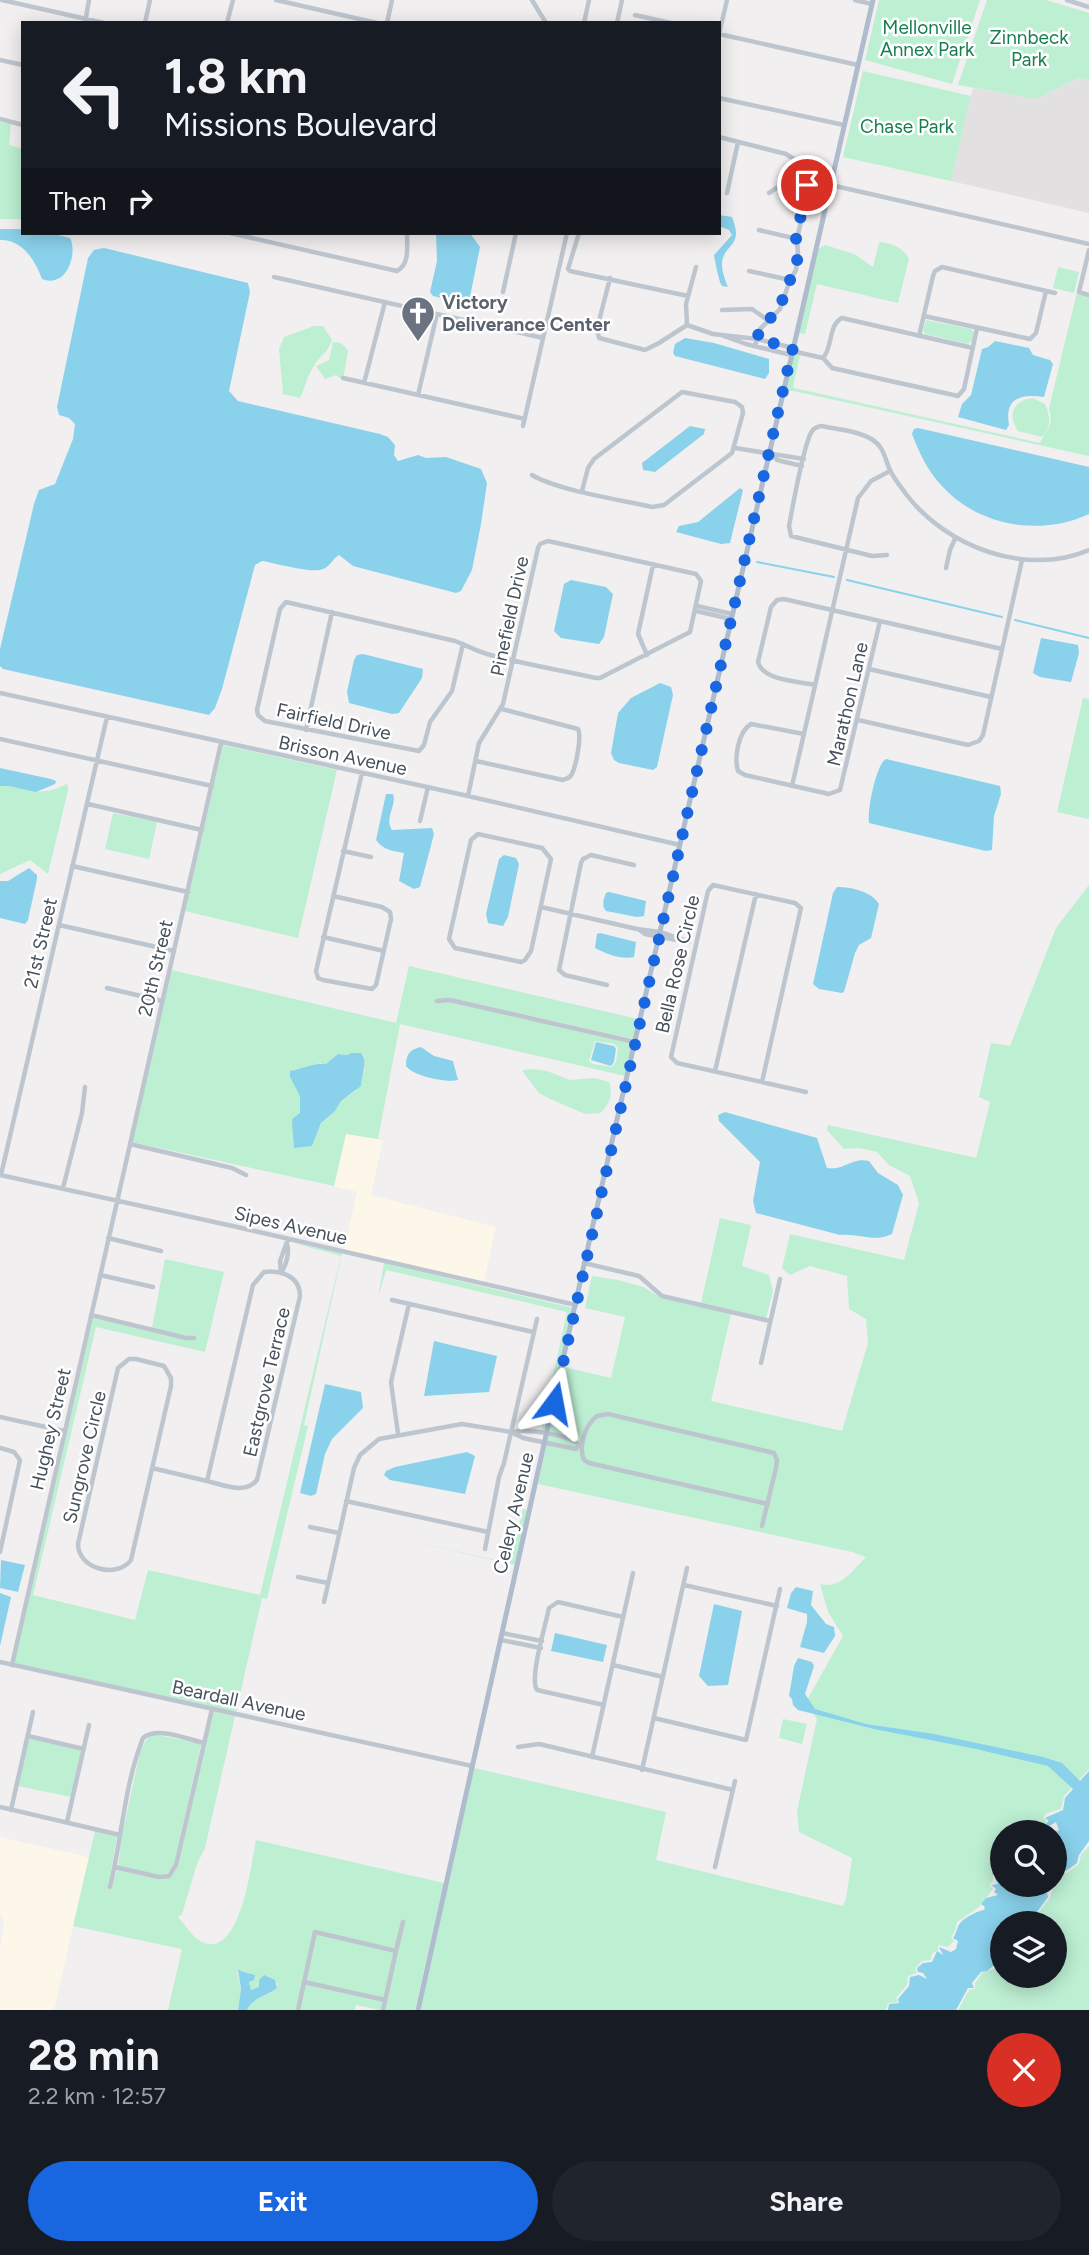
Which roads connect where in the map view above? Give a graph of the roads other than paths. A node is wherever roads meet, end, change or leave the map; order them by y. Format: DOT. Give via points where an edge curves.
graph roads {
  1 [pos="2,0"];
  2 [pos="89,0"];
  3 [pos="150,0"];
  4 [pos="233,0"];
  5 [pos="276,0"];
  6 [pos="307,0"];
  7 [pos="392,0"];
  8 [pos="530,0"];
  9 [pos="589,0"];
  10 [pos="622,0"];
  11 [pos="727,0"];
  12 [pos="855,0"];
  13 [pos="1067,0"];
  14 [pos="872,2"];
  15 [pos="1089,7"];
  16 [pos="312,8"];
  17 [pos="635,15"];
  18 [pos="86,21"];
  19 [pos="145,21"];
  20 [pos="228,21"];
  21 [pos="368,21"];
  22 [pos="387,21"];
  23 [pos="545,21"];
  24 [pos="584,21"];
  25 [pos="617,21"];
  26 [pos="662,21"];
  27 [pos="721,26"];
  28 [pos="721,34"];
  29 [pos="0,60"];
  30 [pos="21,65"];
  31 [pos="858,65"];
  32 [pos="721,97"];
  33 [pos="0,120"];
  34 [pos="21,125"];
  35 [pos="844,125"];
  36 [pos="721,138"];
  37 [pos="738,142"];
  38 [pos="804,170"];
  39 [pos="830,185"];
  40 [pos="727,193"];
  41 [pos="769,193"];
  42 [pos="759,230"];
  43 [pos="239,235"];
  44 [pos="407,235"];
  45 [pos="516,235"];
  46 [pos="567,235"];
  47 [pos="578,235"];
  48 [pos="796,239"];
  49 [pos="1089,244"];
  50 [pos="1089,250"];
  51 [pos="695,267"];
  52 [pos="749,271"];
  53 [pos="274,277"];
  54 [pos="610,278"];
  55 [pos="790,280"];
  56 [pos="1046,291"];
  57 [pos="503,292"];
  58 [pos="1055,293"];
  59 [pos="1089,295"];
  60 [pos="688,296"];
  61 [pos="385,302"];
  62 [pos="722,310"];
  63 [pos="437,314"];
  64 [pos="924,316"];
  65 [pos="769,321"];
  66 [pos="687,325"];
  67 [pos="977,328"];
  68 [pos="720,335"];
  69 [pos="919,335"];
  70 [pos="544,338"];
  71 [pos="757,339"];
  72 [pos="755,346"];
  73 [pos="973,348"];
  74 [pos="792,351"];
  75 [pos="823,358"];
  76 [pos="343,379"];
  77 [pos="365,383"];
  78 [pos="418,395"];
  79 [pos="525,419"];
  80 [pos="523,426"];
  81 [pos="735,448"];
  82 [pos="771,455"];
  83 [pos="804,459"];
  84 [pos="802,466"];
  85 [pos="891,471"];
  86 [pos="533,475"];
  87 [pos="582,491"];
  88 [pos="955,538"];
  89 [pos="1089,550"];
  90 [pos="845,551"];
  91 [pos="887,555"];
  92 [pos="1022,559"];
  93 [pos="653,565"];
  94 [pos="946,568"];
  95 [pos="696,608"];
  96 [pos="832,610"];
  97 [pos="332,612"];
  98 [pos="732,616"];
  99 [pos="880,621"];
  100 [pos="463,644"];
  101 [pos="1002,649"];
  102 [pos="647,655"];
  103 [pos="513,660"];
  104 [pos="869,669"];
  105 [pos="815,685"];
  106 [pos="0,693"];
  107 [pos="992,697"];
  108 [pos="502,709"];
  109 [pos="107,717"];
  110 [pos="858,720"];
  111 [pos="306,730"];
  112 [pos="804,734"];
  113 [pos="0,739"];
  114 [pos="221,743"];
  115 [pos="96,760"];
  116 [pos="476,761"];
  117 [pos="362,773"];
  118 [pos="212,786"];
  119 [pos="792,786"];
  120 [pos="428,787"];
  121 [pos="468,796"];
  122 [pos="88,804"];
  123 [pos="420,821"];
  124 [pos="202,830"];
  125 [pos="680,845"];
  126 [pos="343,851"];
  127 [pos="371,857"];
  128 [pos="72,866"];
  129 [pos="634,866"];
  130 [pos="188,892"];
  131 [pos="756,894"];
  132 [pos="333,896"];
  133 [pos="541,907"];
  134 [pos="569,914"];
  135 [pos="58,925"];
  136 [pos="660,935"];
  137 [pos="323,937"];
  138 [pos="696,943"];
  139 [pos="384,950"];
  140 [pos="174,951"];
  141 [pos="607,985"];
  142 [pos="107,988"];
  143 [pos="162,1001"];
  144 [pos="437,1001"];
  145 [pos="635,1042"];
  146 [pos="715,1071"];
  147 [pos="762,1082"];
  148 [pos="85,1087"];
  149 [pos="806,1091"];
  150 [pos="130,1144"];
  151 [pos="1,1175"];
  152 [pos="246,1175"];
  153 [pos="63,1188"];
  154 [pos="117,1199"];
  155 [pos="108,1238"];
  156 [pos="288,1241"];
  157 [pos="161,1251"];
  158 [pos="584,1263"];
  159 [pos="281,1273"];
  160 [pos="100,1275"];
  161 [pos="780,1279"];
  162 [pos="153,1287"];
  163 [pos="392,1300"];
  164 [pos="410,1304"];
  165 [pos="576,1305"];
  166 [pos="91,1315"];
  167 [pos="537,1319"];
  168 [pos="770,1321"];
  169 [pos="533,1332"];
  170 [pos="194,1338"];
  171 [pos="761,1363"];
  172 [pos="0,1417"];
  173 [pos="64,1431"];
  174 [pos="511,1432"];
  175 [pos="398,1434"];
  176 [pos="547,1434"];
  177 [pos="566,1439"];
  178 [pos="545,1444"];
  179 [pos="580,1446"];
  180 [pos="565,1447"];
  181 [pos="0,1448"];
  182 [pos="152,1468"];
  183 [pos="207,1481"];
  184 [pos="346,1501"];
  185 [pos="768,1504"];
  186 [pos="762,1526"];
  187 [pos="310,1527"];
  188 [pos="488,1532"];
  189 [pos="339,1533"];
  190 [pos="485,1549"];
  191 [pos="0,1552"];
  192 [pos="687,1568"];
  193 [pos="633,1573"];
  194 [pos="298,1577"];
  195 [pos="328,1584"];
  196 [pos="684,1585"];
  197 [pos="780,1589"];
  198 [pos="324,1602"];
  199 [pos="777,1606"];
  200 [pos="623,1617"];
  201 [pos="501,1636"];
  202 [pos="523,1637"];
  203 [pos="542,1641"];
  204 [pos="521,1644"];
  205 [pos="541,1648"];
  206 [pos="0,1662"];
  207 [pos="12,1665"];
  208 [pos="612,1665"];
  209 [pos="663,1677"];
  210 [pos="604,1705"];
  211 [pos="212,1709"];
  212 [pos="33,1712"];
  213 [pos="654,1718"];
  214 [pos="89,1725"];
  215 [pos="28,1736"];
  216 [pos="204,1743"];
  217 [pos="518,1747"];
  218 [pos="84,1749"];
  219 [pos="592,1757"];
  220 [pos="472,1766"];
  221 [pos="642,1770"];
  222 [pos="735,1781"];
  223 [pos="733,1790"];
  224 [pos="0,1807"];
  225 [pos="10,1810"];
  226 [pos="67,1822"];
  227 [pos="120,1835"];
  228 [pos="115,1867"];
  229 [pos="715,1867"];
  230 [pos="110,1887"];
  231 [pos="403,1922"];
  232 [pos="396,1951"];
  233 [pos="304,1982"];
  234 [pos="385,2000"];
  235 [pos="298,2010"];
  236 [pos="383,2010"];
  237 [pos="418,2010"];
  1 -- 18 [label="street"];
  2 -- 18 [label="street"];
  3 -- 19 [label="street"];
  4 -- 20 [label="street"];
  5 -- 16 [label="street"];
  6 -- 16 [label="street"];
  7 -- 22 [label="street"];
  8 -- 23 [label="street"];
  9 -- 24 [label="street"];
  10 -- 25 [label="street"];
  11 -- 27 [label="street"];
  12 -- 14 [label="street"];
  13 -- 15 [label="street"];
  14 -- 31 [label="main road, Celery Avenue"];
  16 -- 21 [label="street"];
  17 -- 26 [label="street"];
  28 -- 31 [label="street"];
  29 -- 30 [label="street"];
  31 -- 35 [label="main road, Celery Avenue"];
  32 -- 35 [label="street"];
  33 -- 34 [label="street"];
  35 -- 39 [label="main road, Celery Avenue"];
  36 -- 37 [label="street"];
  37 -- 38 [label="street" via="786,154"];
  37 -- 40 [label="street"];
  38 -- 41 [label="street"];
  38 -- 48 [label="street" via="807,195"];
  39 -- 49 [label="street"];
  39 -- 74 [label="main road, Celery Avenue"];
  42 -- 48 [label="street"];
  43 -- 44 [label="street" via="397,271 405,264"];
  45 -- 57 [label="street"];
  46 -- 70 [label="street"];
  47 -- 54 [label="street" via="568,269"];
  48 -- 55 [label="street" via="796,270"];
  50 -- 59 [label="street" via="1079,292"];
  51 -- 60 [label="street"];
  52 -- 55 [label="street"];
  53 -- 61 [label="street"];
  54 -- 60 [label="street"];
  54 -- 66 [label="street" via="597,329 599,338 645,350"];
  55 -- 65 [label="street"];
  56 -- 58 [label="street"];
  56 -- 64 [label="street" via="942,267 933,276"];
  56 -- 67 [label="street" via="1034,337 1024,339"];
  60 -- 66 [label="street"];
  61 -- 63 [label="street"];
  61 -- 77 [label="street"];
  62 -- 65 [label="street" via="752,309"];
  63 -- 70 [label="street"];
  63 -- 78 [label="street"];
  64 -- 67 [label="street"];
  64 -- 69 [label="street"];
  65 -- 71 [label="street"];
  66 -- 68 [label="street"];
  67 -- 73 [label="street"];
  68 -- 71 [label="street"];
  68 -- 72 [label="street"];
  69 -- 73 [label="street"];
  69 -- 75 [label="street" via="842,318 836,321"];
  70 -- 79 [label="street"];
  71 -- 72 [label="street"];
  71 -- 74 [label="street"];
  72 -- 74 [label="street"];
  73 -- 75 [label="street" via="964,389 958,396 832,368"];
  74 -- 75 [label="street"];
  74 -- 82 [label="main road, Celery Avenue"];
  76 -- 77 [label="street"];
  77 -- 78 [label="street"];
  78 -- 79 [label="street"];
  79 -- 80 [label="street"];
  81 -- 82 [label="street"];
  81 -- 87 [label="street" via="660,506"];
  81 -- 87 [label="street" via="741,406 683,391 594,459"];
  82 -- 83 [label="street"];
  82 -- 84 [label="street"];
  82 -- 98 [label="main road, Celery Avenue"];
  83 -- 84 [label="street"];
  83 -- 85 [label="street" via="811,432 821,426 872,439"];
  84 -- 90 [label="street" via="789,526 792,536"];
  85 -- 88 [label="street" via="919,510"];
  85 -- 90 [label="street" via="871,481 858,498"];
  86 -- 87 [label="street"];
  88 -- 92 [label="street"];
  88 -- 94 [label="street"];
  89 -- 92 [label="street"];
  90 -- 91 [label="street"];
  90 -- 96 [label="street"];
  92 -- 101 [label="street"];
  93 -- 95 [label="street, Pinefield Drive" via="700,577"];
  93 -- 102 [label="street" via="638,634"];
  93 -- 103 [label="street, Pinefield Drive" via="548,541 540,544"];
  95 -- 98 [label="street"];
  95 -- 102 [label="street, Fairfield Drive" via="690,632"];
  96 -- 99 [label="street"];
  96 -- 105 [label="street"];
  96 -- 105 [label="street" via="777,600 771,607 758,662 768,675"];
  97 -- 100 [label="street, Fairfield Drive"];
  97 -- 111 [label="street"];
  97 -- 111 [label="street, Fairfield Drive" via="286,602 280,609 257,710 265,721"];
  98 -- 125 [label="main road, Celery Avenue"];
  99 -- 101 [label="street"];
  99 -- 104 [label="street, Marathon Lane"];
  100 -- 103 [label="street, Fairfield Drive"];
  100 -- 111 [label="street, Fairfield Drive" via="452,691 430,722 419,751"];
  101 -- 107 [label="street"];
  102 -- 103 [label="street, Fairfield Drive" via="600,678"];
  103 -- 108 [label="street, Pinefield Drive"];
  104 -- 107 [label="street"];
  104 -- 110 [label="street, Marathon Lane"];
  105 -- 112 [label="street"];
  106 -- 109 [label="street, Brisson Avenue"];
  107 -- 110 [label="street" via="983,736 974,745"];
  108 -- 116 [label="street, Pinefield Drive" via="481,740"];
  108 -- 116 [label="street" via="578,729 572,774 563,779"];
  109 -- 114 [label="street, Brisson Avenue"];
  109 -- 115 [label="street, 21st Street"];
  110 -- 119 [label="street, Marathon Lane" via="840,790 829,794"];
  112 -- 119 [label="street"];
  112 -- 119 [label="street, Marathon Lane" via="751,724 743,731 736,760 738,771 745,775"];
  113 -- 115 [label="street"];
  114 -- 117 [label="street, Brisson Avenue"];
  114 -- 118 [label="street, 20th Street"];
  115 -- 118 [label="street"];
  115 -- 122 [label="street, 21st Street"];
  116 -- 121 [label="street, Pinefield Drive"];
  117 -- 120 [label="street, Brisson Avenue"];
  117 -- 126 [label="street"];
  118 -- 124 [label="street, 20th Street"];
  120 -- 121 [label="street, Brisson Avenue"];
  120 -- 123 [label="street"];
  121 -- 125 [label="street, Brisson Avenue"];
  122 -- 124 [label="street"];
  122 -- 128 [label="street, 21st Street"];
  124 -- 130 [label="street, 20th Street"];
  125 -- 136 [label="main road, Celery Avenue"];
  126 -- 127 [label="street"];
  126 -- 132 [label="street"];
  128 -- 130 [label="street"];
  128 -- 135 [label="street, 21st Street"];
  129 -- 134 [label="street" via="591,855 583,859"];
  130 -- 140 [label="street, 20th Street"];
  131 -- 138 [label="street, Bella Rose Circle" via="710,887"];
  131 -- 146 [label="street"];
  131 -- 147 [label="street, Bella Rose Circle" via="801,908"];
  132 -- 137 [label="street"];
  132 -- 139 [label="street" via="390,912"];
  133 -- 133 [label="street" via="525,960 452,947 449,939 473,837 482,834 546,851 551,864"];
  133 -- 134 [label="street"];
  134 -- 136 [label="street"];
  134 -- 141 [label="street" via="559,970"];
  135 -- 140 [label="street"];
  135 -- 151 [label="street, 21st Street"];
  136 -- 138 [label="street"];
  136 -- 145 [label="main road, Celery Avenue"];
  137 -- 139 [label="street"];
  137 -- 139 [label="street" via="318,978 353,987 372,989 376,985"];
  138 -- 146 [label="street, Bella Rose Circle" via="671,1057 677,1063"];
  140 -- 143 [label="street, 20th Street"];
  142 -- 143 [label="street"];
  143 -- 150 [label="street, 20th Street"];
  144 -- 145 [label="street" via="450,1000"];
  145 -- 158 [label="main road, Celery Avenue"];
  146 -- 147 [label="street, Bella Rose Circle"];
  147 -- 149 [label="street, Bella Rose Circle"];
  148 -- 153 [label="street"];
  150 -- 152 [label="street"];
  150 -- 154 [label="street, 20th Street"];
  151 -- 153 [label="street, Sipes Avenue"];
  153 -- 154 [label="street, Sipes Avenue"];
  154 -- 155 [label="street, Hughey Street"];
  154 -- 156 [label="street, Sipes Avenue"];
  155 -- 157 [label="street"];
  155 -- 160 [label="street, Hughey Street"];
  156 -- 159 [label="street"];
  156 -- 165 [label="street, Sipes Avenue"];
  158 -- 165 [label="main road, Celery Avenue"];
  158 -- 168 [label="street" via="639,1276 662,1296"];
  159 -- 183 [label="street, Eastgrove Terrace" via="264,1272 253,1285"];
  159 -- 183 [label="street, Eastgrove Terrace" via="296,1280 300,1296 257,1480 244,1488"];
  160 -- 162 [label="street"];
  160 -- 166 [label="street, Hughey Street"];
  161 -- 168 [label="street"];
  163 -- 164 [label="street"];
  164 -- 169 [label="street"];
  164 -- 175 [label="street" via="391,1382"];
  165 -- 176 [label="main road, Celery Avenue"];
  166 -- 170 [label="street"];
  166 -- 173 [label="street, Hughey Street"];
  167 -- 169 [label="street"];
  168 -- 171 [label="street"];
  169 -- 174 [label="street"];
  172 -- 173 [label="street"];
  173 -- 207 [label="street, Hughey Street"];
  174 -- 175 [label="street" via="463,1424"];
  174 -- 176 [label="street"];
  174 -- 178 [label="street"];
  174 -- 188 [label="street"];
  175 -- 184 [label="street" via="379,1439 360,1455"];
  176 -- 177 [label="street"];
  176 -- 178 [label="main road, Celery Avenue"];
  177 -- 179 [label="street"];
  177 -- 180 [label="street"];
  178 -- 180 [label="street"];
  178 -- 201 [label="main road, Celery Avenue"];
  179 -- 180 [label="street"];
  179 -- 185 [label="street" via="589,1463"];
  179 -- 185 [label="street" via="592,1419 608,1414 774,1453 776,1468"];
  181 -- 191 [label="street" via="14,1452 20,1460"];
  182 -- 182 [label="street, Sungrove Circle" via="171,1378 164,1366 129,1359 118,1368 78,1544 78,1552 88,1564 114,1570 127,1566"];
  182 -- 183 [label="street, Eastgrove Terrace"];
  184 -- 188 [label="street"];
  184 -- 189 [label="street"];
  185 -- 186 [label="street"];
  187 -- 189 [label="street"];
  188 -- 190 [label="street"];
  189 -- 195 [label="street"];
  192 -- 196 [label="street"];
  193 -- 200 [label="street"];
  194 -- 195 [label="street"];
  195 -- 198 [label="street"];
  196 -- 199 [label="street"];
  196 -- 209 [label="street"];
  197 -- 199 [label="street"];
  199 -- 213 [label="street" via="746,1740"];
  200 -- 203 [label="street" via="558,1602 549,1608"];
  200 -- 208 [label="street"];
  201 -- 202 [label="street"];
  201 -- 204 [label="street"];
  201 -- 220 [label="main road, Celery Avenue"];
  202 -- 203 [label="street"];
  202 -- 204 [label="street"];
  203 -- 205 [label="street"];
  204 -- 205 [label="street"];
  205 -- 210 [label="street" via="533,1683 537,1690"];
  206 -- 207 [label="street, Beardall Avenue"];
  207 -- 211 [label="street, Beardall Avenue"];
  208 -- 209 [label="street"];
  208 -- 210 [label="street"];
  209 -- 213 [label="street"];
  210 -- 219 [label="street"];
  211 -- 216 [label="street"];
  211 -- 220 [label="street, Beardall Avenue"];
  212 -- 215 [label="street"];
  213 -- 221 [label="street"];
  214 -- 218 [label="street"];
  215 -- 218 [label="street"];
  215 -- 225 [label="street"];
  216 -- 227 [label="street" via="158,1733 143,1738"];
  216 -- 228 [label="street" via="176,1865 169,1876"];
  217 -- 219 [label="street" via="538,1744"];
  218 -- 226 [label="street"];
  219 -- 221 [label="street"];
  220 -- 237 [label="main road, Celery Avenue"];
  221 -- 223 [label="street"];
  222 -- 223 [label="street"];
  223 -- 229 [label="street"];
  224 -- 225 [label="street"];
  225 -- 226 [label="street"];
  226 -- 227 [label="street"];
  227 -- 228 [label="street"];
  228 -- 230 [label="street"];
  231 -- 232 [label="street"];
  232 -- 233 [label="street" via="315,1933"];
  232 -- 234 [label="street"];
  233 -- 234 [label="street"];
  233 -- 235 [label="street"];
  234 -- 236 [label="street"];
}
